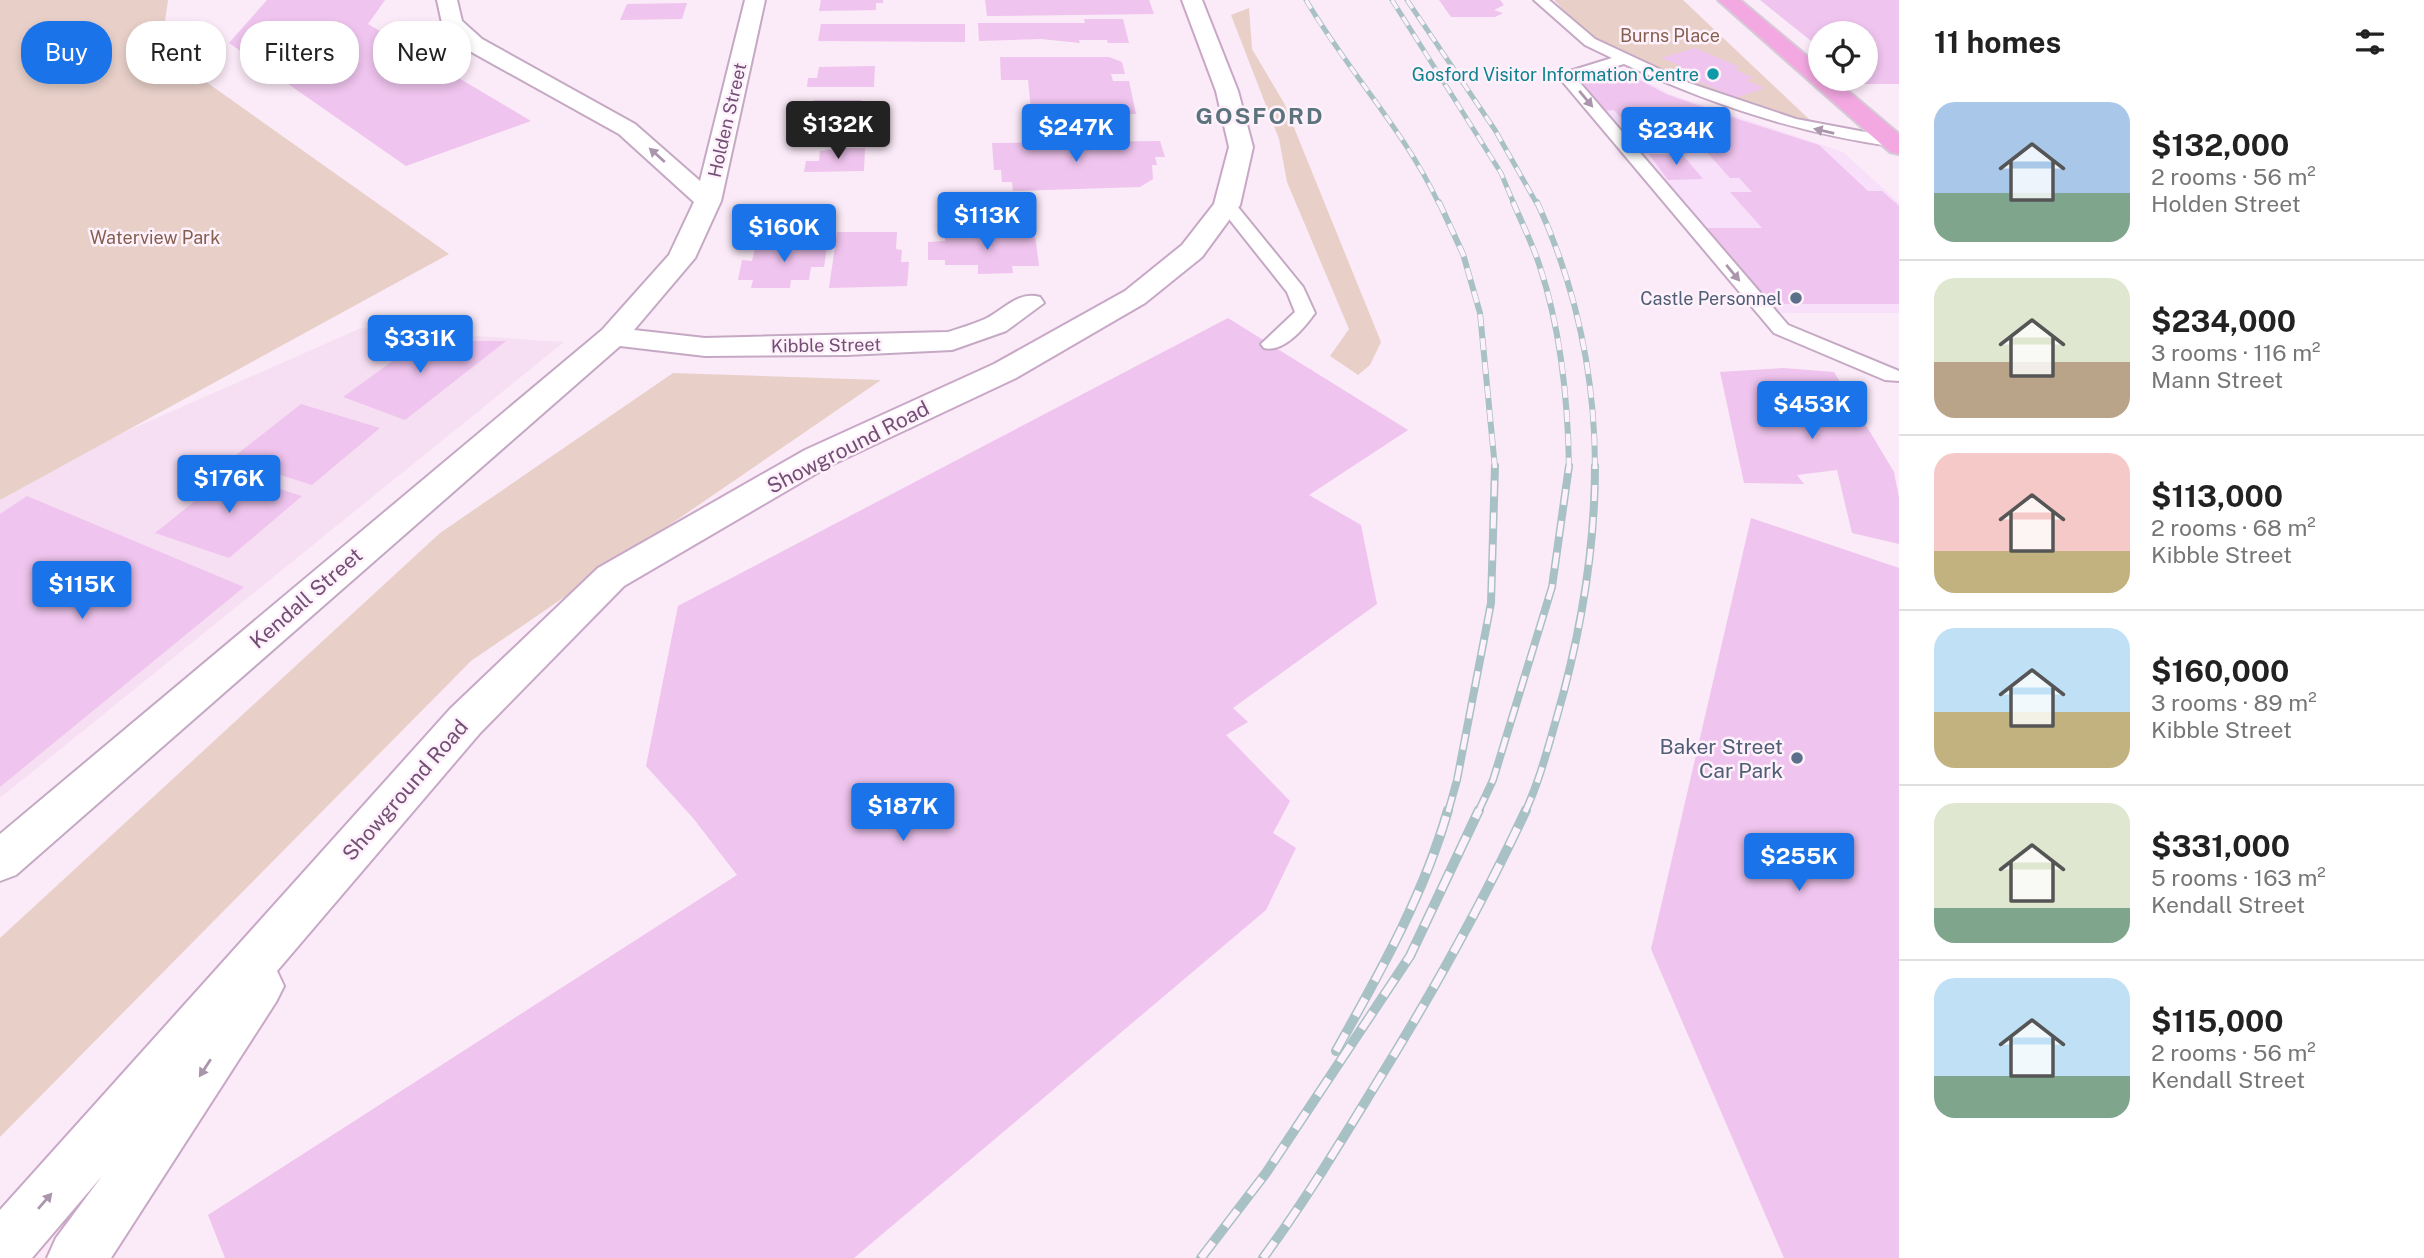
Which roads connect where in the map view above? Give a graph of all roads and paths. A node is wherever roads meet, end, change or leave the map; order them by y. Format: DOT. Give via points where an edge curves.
graph roads {
  1 [pos="447,0"];
  2 [pos="755,0"];
  3 [pos="1192,0"];
  4 [pos="1541,0"];
  5 [pos="1728,0"];
  6 [pos="1624,59"];
  7 [pos="1808,67"];
  8 [pos="1836,91"];
  9 [pos="1895,144"];
  10 [pos="708,201"];
  11 [pos="1227,205"];
  12 [pos="1030,303"];
  13 [pos="612,336"];
  14 [pos="1271,344"];
  15 [pos="1897,379"];
  16 [pos="0,861"];
  17 [pos="337,867"];
  18 [pos="0,1252"];
  19 [pos="76,1258"];
  10 -- 1 [label="street, one-way" via="627,129 474,44 452,23"];
  2 -- 10 [label="street, Holden Street"];
  3 -- 11 [label="street, Showground Road" via="1227,91 1241,147"];
  4 -- 6 [label="lane" via="1577,34"];
  5 -- 7 [label="main road"];
  9 -- 6 [label="lane, one-way" via="1767,116 1714,99"];
  6 -- 15 [label="lane, one-way" via="1565,75 1781,329"];
  8 -- 9 [label="main road"];
  10 -- 13 [label="street, Holden Street" via="681,258"];
  11 -- 14 [label="lane" via="1296,291 1305,313"];
  11 -- 17 [label="street, Showground Road" via="1192,251 1135,297 1005,370 817,458 611,577 465,721"];
  12 -- 13 [label="street, Kibble Street" via="996,325 952,341 705,347"];
  13 -- 16 [label="street, Kendall Street"];
  18 -- 17 [label="street, Showground Road, one-way"];
  17 -- 19 [label="street, Showground Road, one-way"];
}
